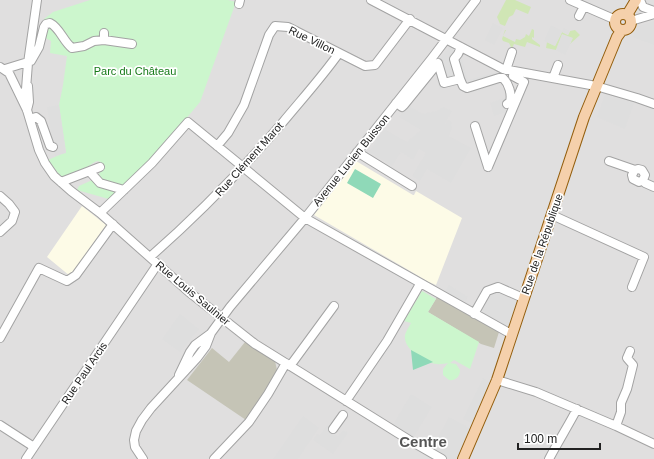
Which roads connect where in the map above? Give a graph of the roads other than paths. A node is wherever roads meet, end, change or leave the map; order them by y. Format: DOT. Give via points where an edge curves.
graph roads {
  1 [pos="37,0"];
  2 [pos="371,0"];
  3 [pos="476,0"];
  4 [pos="570,0"];
  5 [pos="636,0"];
  6 [pos="640,0"];
  7 [pos="584,6"];
  8 [pos="654,12"];
  9 [pos="579,16"];
  10 [pos="629,18"];
  11 [pos="410,19"];
  12 [pos="616,20"];
  13 [pos="622,30"];
  14 [pos="447,39"];
  15 [pos="132,44"];
  16 [pos="462,47"];
  17 [pos="512,52"];
  18 [pos="340,53"];
  19 [pos="28,63"];
  20 [pos="558,65"];
  21 [pos="3,68"];
  22 [pos="508,70"];
  23 [pos="27,77"];
  24 [pos="553,78"];
  25 [pos="460,79"];
  26 [pos="503,79"];
  27 [pos="596,86"];
  28 [pos="20,96"];
  29 [pos="396,103"];
  30 [pos="507,104"];
  31 [pos="654,104"];
  32 [pos="27,110"];
  33 [pos="30,119"];
  34 [pos="476,126"];
  35 [pos="218,146"];
  36 [pos="53,147"];
  37 [pos="357,152"];
  38 [pos="609,161"];
  39 [pos="100,167"];
  40 [pos="243,168"];
  41 [pos="90,172"];
  42 [pos="61,182"];
  43 [pos="412,186"];
  44 [pos="654,187"];
  45 [pos="124,190"];
  46 [pos="0,196"];
  47 [pos="100,213"];
  48 [pos="552,215"];
  49 [pos="304,218"];
  50 [pos="113,224"];
  51 [pos="0,232"];
  52 [pos="150,257"];
  53 [pos="157,265"];
  54 [pos="420,284"];
  55 [pos="632,287"];
  56 [pos="523,298"];
  57 [pos="334,306"];
  58 [pos="474,314"];
  59 [pos="222,318"];
  60 [pos="511,334"];
  61 [pos="0,338"];
  62 [pos="630,351"];
  63 [pos="288,364"];
  64 [pos="497,380"];
  65 [pos="347,407"];
  66 [pos="577,409"];
  67 [pos="0,425"];
  68 [pos="616,426"];
  69 [pos="333,428"];
  70 [pos="654,444"];
  71 [pos="34,447"];
  72 [pos="26,459"];
  73 [pos="143,459"];
  74 [pos="214,459"];
  75 [pos="442,459"];
  76 [pos="463,459"];
  77 [pos="549,459"];
  1 -- 19 [label="street"];
  2 -- 11 [label="street"];
  3 -- 14 [label="street, Avenue Lucien Buisson"];
  4 -- 7 [label="street"];
  5 -- 10 [label="main road"];
  6 -- 8 [label="street" via="643,7"];
  7 -- 9 [label="street"];
  7 -- 12 [label="street"];
  8 -- 10 [label="street"];
  10 -- 12 [label="main road" via="619,15"];
  10 -- 13 [label="main road" via="629,27"];
  11 -- 14 [label="street"];
  11 -- 18 [label="street, Rue Villon" via="375,66 365,66"];
  12 -- 13 [label="main road" via="617,27"];
  13 -- 27 [label="main road, Rue de la République"];
  14 -- 16 [label="street"];
  14 -- 29 [label="street, Avenue Lucien Buisson"];
  15 -- 19 [label="street" via="104,37 84,46 72,48 50,23 44,27 37,52"];
  16 -- 22 [label="street"];
  16 -- 25 [label="street" via="454,59"];
  17 -- 22 [label="street"];
  18 -- 35 [label="street, Rue Villon" via="288,27 275,26 269,35 244,105"];
  18 -- 40 [label="street, Rue Clément Marot"];
  19 -- 21 [label="street"];
  19 -- 23 [label="street"];
  20 -- 24 [label="street"];
  21 -- 28 [label="street, Rue Louis Saulnier" via="9,73"];
  22 -- 24 [label="street"];
  22 -- 26 [label="street"];
  22 -- 34 [label="street" via="524,82 488,167"];
  23 -- 28 [label="street" via="26,89"];
  23 -- 32 [label="street"];
  24 -- 27 [label="street"];
  25 -- 26 [label="street" via="467,88"];
  25 -- 29 [label="street" via="444,83 438,63 402,107"];
  26 -- 30 [label="street" via="511,98"];
  27 -- 31 [label="street"];
  27 -- 48 [label="main road, Rue de la République"];
  28 -- 32 [label="street, Rue Louis Saulnier"];
  29 -- 37 [label="street, Avenue Lucien Buisson"];
  32 -- 33 [label="street, Rue Louis Saulnier"];
  33 -- 36 [label="street" via="36,117 41,121 50,146"];
  33 -- 42 [label="street, Rue Louis Saulnier" via="45,163"];
  35 -- 40 [label="street"];
  35 -- 45 [label="street" via="188,122"];
  37 -- 43 [label="street"];
  37 -- 49 [label="street, Avenue Lucien Buisson"];
  38 -- 44 [label="street" via="635,170 633,179 639,182 643,180"];
  39 -- 41 [label="street"];
  40 -- 49 [label="street"];
  40 -- 52 [label="street, Rue Clément Marot"];
  41 -- 42 [label="street"];
  41 -- 45 [label="street" via="100,183"];
  42 -- 47 [label="street, Rue Louis Saulnier"];
  45 -- 47 [label="street"];
  46 -- 51 [label="street" via="15,212 12,221"];
  47 -- 50 [label="street, Rue Louis Saulnier"];
  48 -- 55 [label="street" via="644,257"];
  48 -- 56 [label="main road, Rue de la République"];
  49 -- 54 [label="street"];
  49 -- 59 [label="street, Avenue Lucien Buisson"];
  50 -- 52 [label="street, Rue Louis Saulnier"];
  50 -- 61 [label="street" via="76,275 67,281 39,268"];
  52 -- 53 [label="street, Rue Louis Saulnier"];
  53 -- 59 [label="street, Rue Louis Saulnier"];
  53 -- 71 [label="street, Rue Paul Arcis"];
  54 -- 58 [label="street"];
  54 -- 65 [label="street"];
  56 -- 58 [label="street" via="498,287 487,291"];
  56 -- 60 [label="main road, Rue de la République"];
  57 -- 63 [label="street"];
  58 -- 60 [label="street"];
  59 -- 63 [label="street, Rue Louis Saulnier" via="255,344"];
  59 -- 73 [label="street, Avenue Lucien Buisson" via="212,333 195,345 177,379 142,420 134,440 135,448"];
  60 -- 64 [label="main road, Rue de la République"];
  62 -- 68 [label="street" via="627,358 633,365"];
  63 -- 65 [label="street, Rue Louis Saulnier"];
  63 -- 74 [label="street" via="249,422"];
  64 -- 66 [label="street" via="524,387"];
  64 -- 76 [label="main road, Rue de la République"];
  65 -- 69 [label="street"];
  65 -- 75 [label="street, Rue Louis Saulnier"];
  66 -- 68 [label="street"];
  66 -- 77 [label="street"];
  67 -- 71 [label="street"];
  68 -- 70 [label="street"];
  71 -- 72 [label="street, Rue Paul Arcis"];
}
